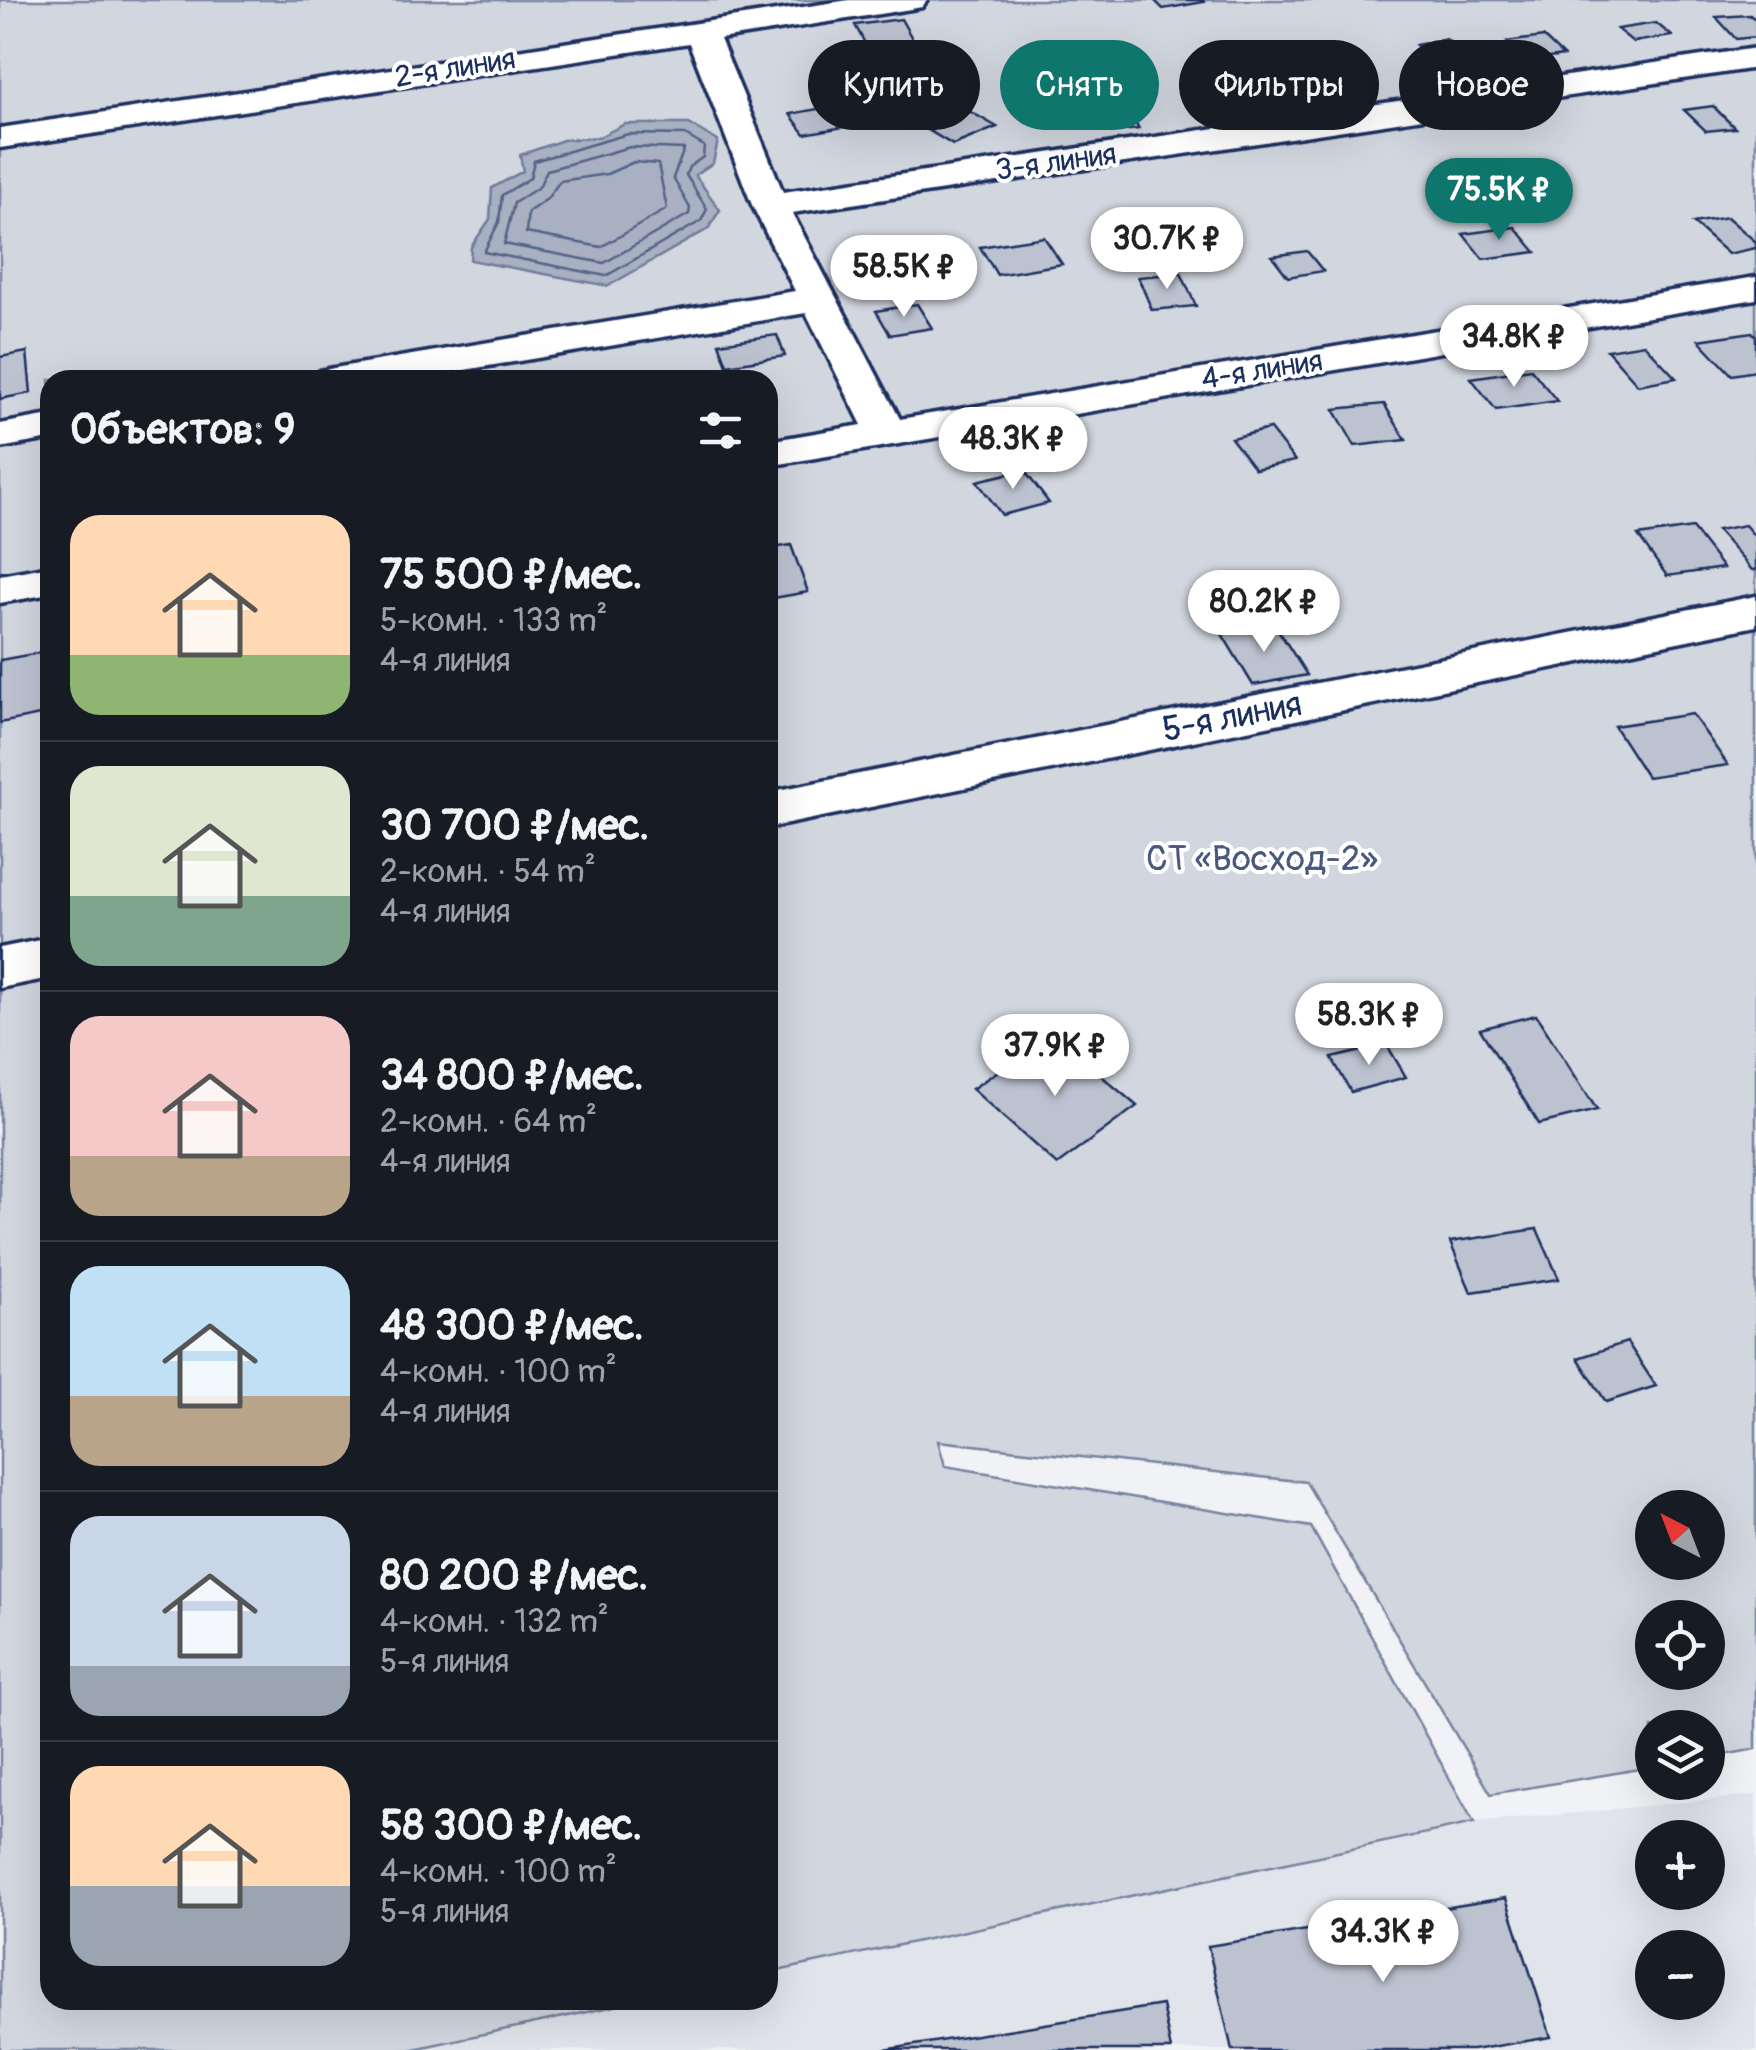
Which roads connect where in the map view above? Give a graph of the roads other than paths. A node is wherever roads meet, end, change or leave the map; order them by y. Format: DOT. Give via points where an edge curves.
graph roads {
  1 [pos="911,0"];
  2 [pos="700,30"];
  3 [pos="1756,58"];
  4 [pos="0,138"];
  5 [pos="770,205"];
  6 [pos="1756,288"];
  7 [pos="818,299"];
  8 [pos="394,370"];
  9 [pos="40,430"];
  10 [pos="886,432"];
  11 [pos="0,436"];
  12 [pos="778,451"];
  13 [pos="40,582"];
  14 [pos="0,589"];
  15 [pos="1756,612"];
  16 [pos="778,808"];
  17 [pos="40,960"];
  18 [pos="0,968"];
  1 -- 2 [label="street, 2-я линия"];
  2 -- 4 [label="street, 2-я линия"];
  2 -- 5 [label="street"];
  3 -- 5 [label="street, 3-я линия"];
  5 -- 7 [label="street"];
  6 -- 10 [label="street, 4-я линия"];
  7 -- 8 [label="street"];
  7 -- 10 [label="street"];
  9 -- 11 [label="street"];
  10 -- 12 [label="street, 4-я линия"];
  13 -- 14 [label="street"];
  15 -- 16 [label="street, 5-я линия"];
  17 -- 18 [label="street"];
}
